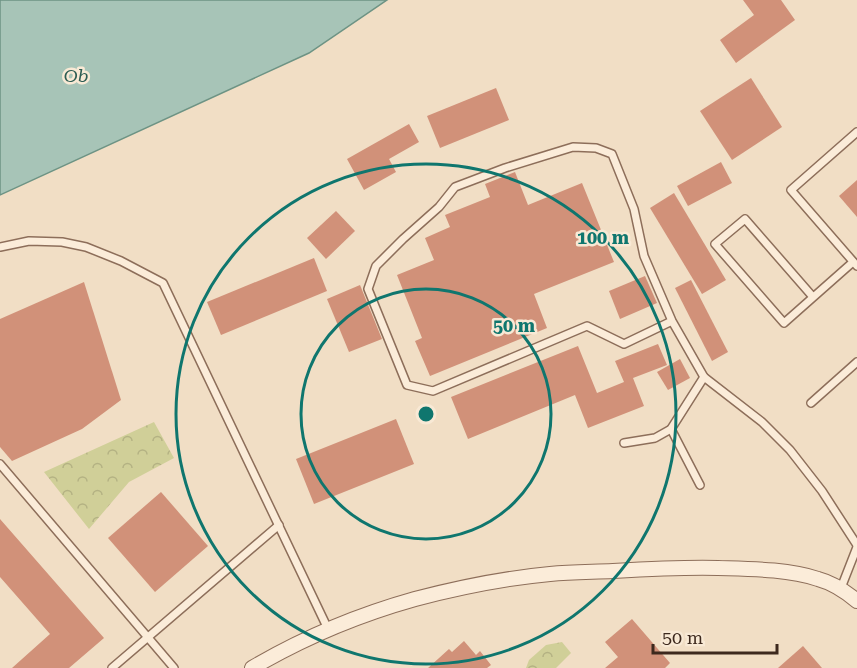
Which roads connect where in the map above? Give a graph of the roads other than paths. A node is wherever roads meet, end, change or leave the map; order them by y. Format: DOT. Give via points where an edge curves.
graph roads {
  1 [pos="857,132"];
  2 [pos="0,247"];
  3 [pos="855,264"];
  4 [pos="813,297"];
  5 [pos="672,321"];
  6 [pos="857,362"];
  7 [pos="704,377"];
  8 [pos="811,403"];
  9 [pos="671,429"];
  10 [pos="624,442"];
  11 [pos="0,464"];
  12 [pos="700,485"];
  13 [pos="279,525"];
  14 [pos="857,546"];
  15 [pos="841,588"];
  16 [pos="857,601"];
  17 [pos="328,629"];
  18 [pos="148,637"];
  19 [pos="112,668"];
  20 [pos="174,668"];
  21 [pos="252,668"];
  1 -- 3 [label="lane" via="791,190"];
  2 -- 13 [label="lane" via="29,241 86,247 163,283"];
  3 -- 4 [label="lane"];
  4 -- 4 [label="lane" via="784,323 715,244 745,219"];
  5 -- 5 [label="lane" via="644,256 634,209 612,154 596,148 573,147 455,187 376,266 368,289 408,385 433,391 587,326 624,344"];
  5 -- 7 [label="lane"];
  6 -- 8 [label="lane"];
  7 -- 9 [label="lane"];
  7 -- 14 [label="lane" via="762,422 790,450"];
  9 -- 10 [label="lane" via="655,438"];
  9 -- 12 [label="lane"];
  11 -- 18 [label="lane"];
  13 -- 17 [label="lane"];
  13 -- 18 [label="lane"];
  14 -- 15 [label="lane"];
  15 -- 16 [label="street"];
  15 -- 17 [label="street" via="817,578 742,569 549,574 415,599"];
  17 -- 21 [label="street"];
  18 -- 19 [label="lane"];
  18 -- 20 [label="lane"];
}
